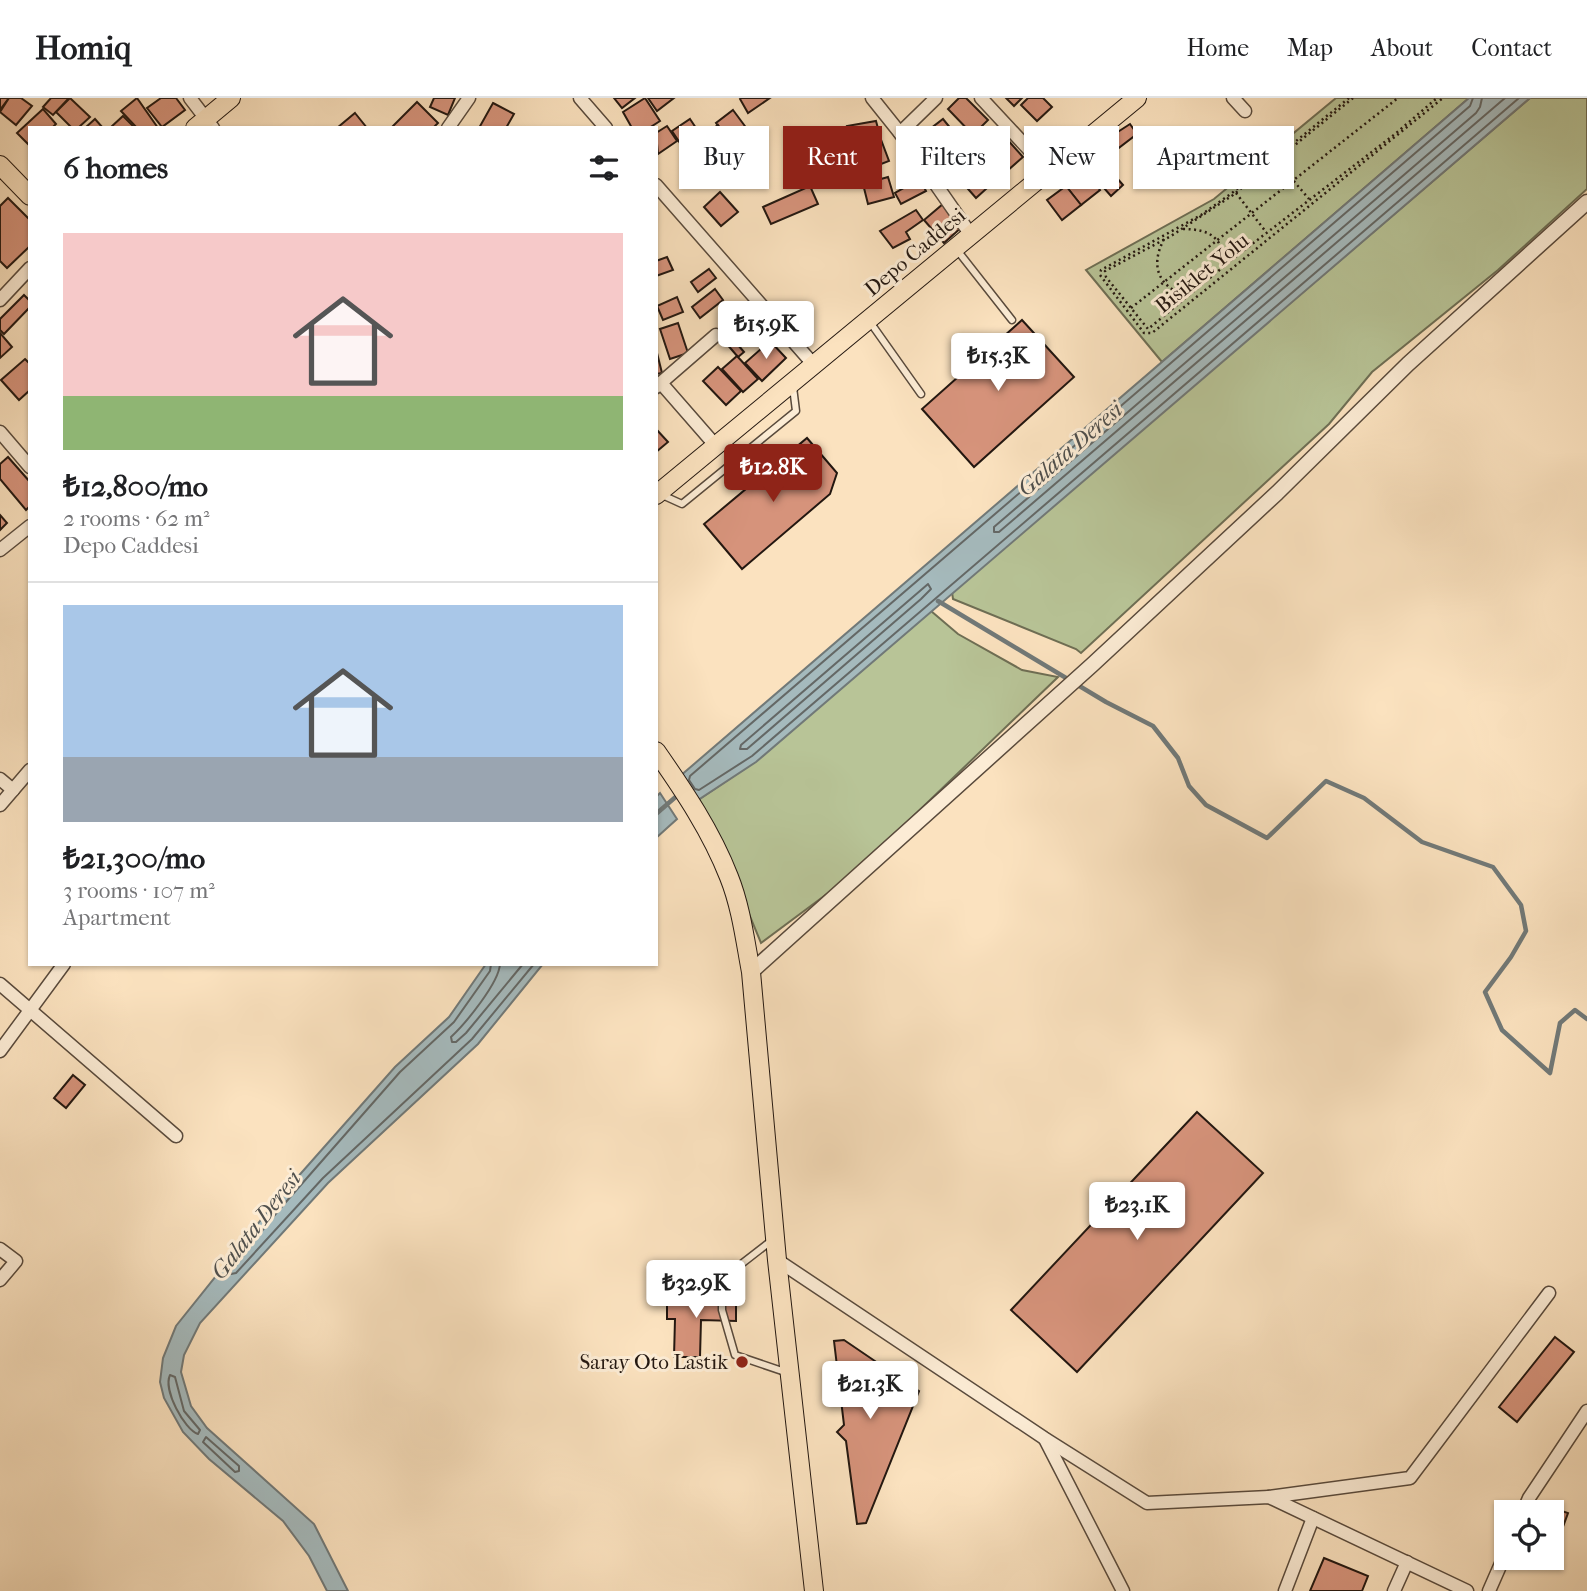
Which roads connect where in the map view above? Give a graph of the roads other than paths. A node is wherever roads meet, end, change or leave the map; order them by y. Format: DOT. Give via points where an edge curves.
graph roads {
  1 [pos="190,98"];
  2 [pos="231,98"];
  3 [pos="469,98"];
  4 [pos="580,98"];
  5 [pos="936,98"];
  6 [pos="981,98"];
  7 [pos="1137,98"];
  8 [pos="1233,98"];
  9 [pos="874,99"];
  10 [pos="1245,111"];
  11 [pos="205,125"];
  12 [pos="449,126"];
  13 [pos="604,126"];
  14 [pos="907,126"];
  15 [pos="1102,126"];
  16 [pos="896,128"];
  17 [pos="1024,144"];
  18 [pos="0,164"];
  19 [pos="658,187"];
  20 [pos="939,189"];
  21 [pos="1025,189"];
  22 [pos="28,194"];
  23 [pos="1587,202"];
  24 [pos="971,235"];
  25 [pos="956,248"];
  26 [pos="28,270"];
  27 [pos="0,300"];
  28 [pos="869,320"];
  29 [pos="1012,320"];
  30 [pos="716,335"];
  31 [pos="814,365"];
  32 [pos="793,383"];
  33 [pos="659,385"];
  34 [pos="921,394"];
  35 [pos="0,432"];
  36 [pos="716,446"];
  37 [pos="28,465"];
  38 [pos="658,493"];
  39 [pos="658,494"];
  40 [pos="28,528"];
  41 [pos="0,550"];
  42 [pos="658,754"];
  43 [pos="28,772"];
  44 [pos="0,779"];
  45 [pos="13,790"];
  46 [pos="0,805"];
  47 [pos="62,966"];
  48 [pos="751,972"];
  49 [pos="0,984"];
  50 [pos="29,1009"];
  51 [pos="0,1051"];
  52 [pos="176,1136"];
  53 [pos="775,1238"];
  54 [pos="0,1249"];
  55 [pos="777,1260"];
  56 [pos="0,1280"];
  57 [pos="1549,1293"];
  58 [pos="789,1374"];
  59 [pos="1587,1411"];
  60 [pos="1044,1438"];
  61 [pos="1269,1497"];
  62 [pos="1529,1500"];
  63 [pos="1313,1518"];
  64 [pos="1407,1562"];
  65 [pos="1498,1570"];
  66 [pos="814,1591"];
  67 [pos="1122,1591"];
  68 [pos="1285,1591"];
  69 [pos="1394,1591"];
  70 [pos="1467,1591"];
  71 [pos="1489,1591"];
  1 -- 11 [label="street"];
  2 -- 11 [label="main road"];
  3 -- 12 [label="street"];
  4 -- 13 [label="street"];
  5 -- 14 [label="street"];
  6 -- 17 [label="street"];
  7 -- 15 [label="main road, Depo Caddesi"];
  8 -- 10 [label="street"];
  9 -- 16 [label="street"];
  18 -- 22 [label="main road"];
  19 -- 31 [label="street"];
  20 -- 24 [label="street"];
  21 -- 24 [label="main road, Depo Caddesi"];
  23 -- 48 [label="street" via="1408,364 1092,665"];
  24 -- 25 [label="main road, Depo Caddesi"];
  25 -- 28 [label="main road, Depo Caddesi"];
  25 -- 29 [label="lane"];
  26 -- 27 [label="street"];
  28 -- 31 [label="main road, Depo Caddesi"];
  28 -- 34 [label="lane"];
  30 -- 33 [label="street"];
  31 -- 32 [label="main road, Depo Caddesi"];
  32 -- 36 [label="main road, Depo Caddesi"];
  32 -- 39 [label="lane" via="796,411 682,504"];
  33 -- 36 [label="street"];
  35 -- 37 [label="street"];
  36 -- 38 [label="main road, Depo Caddesi"];
  40 -- 41 [label="street"];
  42 -- 48 [label="main road" via="706,826 730,879"];
  43 -- 45 [label="street"];
  44 -- 45 [label="street"];
  45 -- 46 [label="street"];
  47 -- 50 [label="street"];
  48 -- 53 [label="main road"];
  49 -- 50 [label="street"];
  50 -- 51 [label="street"];
  50 -- 52 [label="street"];
  53 -- 55 [label="main road"];
  53 -- 58 [label="lane" via="722,1279 722,1310 734,1355"];
  54 -- 56 [label="street" via="16,1261"];
  55 -- 58 [label="main road"];
  55 -- 60 [label="street"];
  57 -- 61 [label="street" via="1410,1478"];
  58 -- 66 [label="main road"];
  59 -- 62 [label="street"];
  60 -- 61 [label="street" via="1147,1503"];
  60 -- 67 [label="street"];
  61 -- 63 [label="street"];
  63 -- 64 [label="street"];
  63 -- 68 [label="street"];
  64 -- 69 [label="street"];
  64 -- 70 [label="street"];
  65 -- 71 [label="street"];
}
